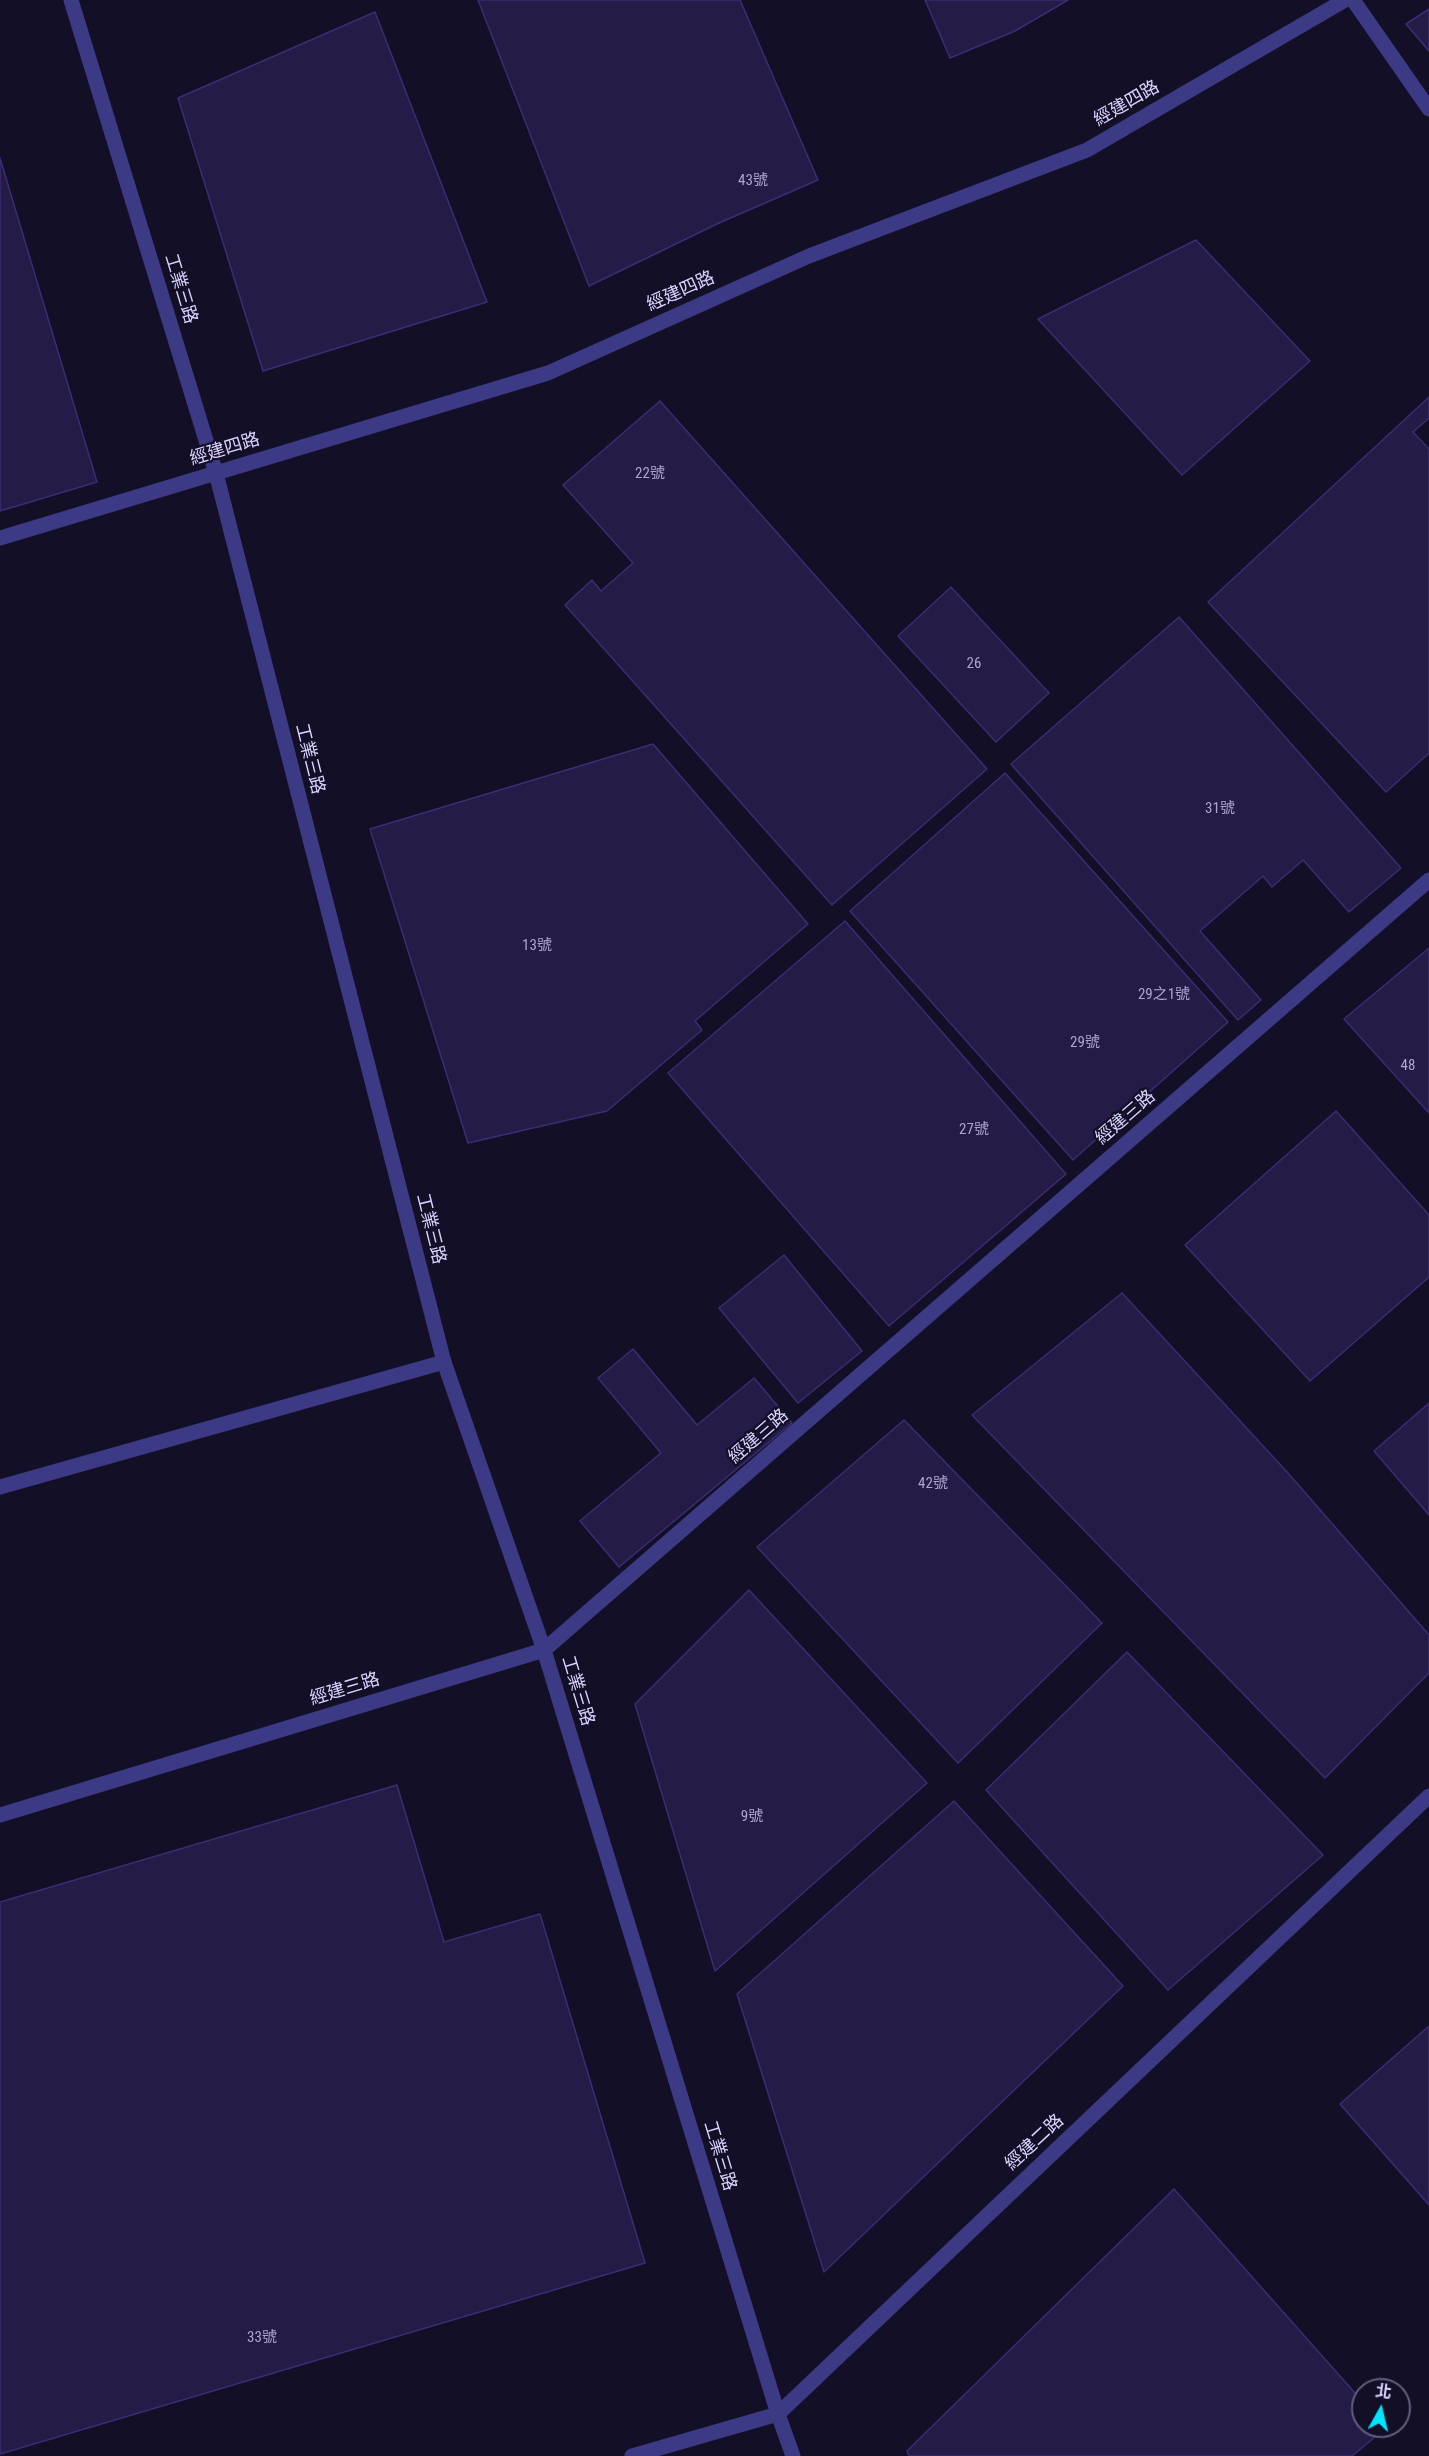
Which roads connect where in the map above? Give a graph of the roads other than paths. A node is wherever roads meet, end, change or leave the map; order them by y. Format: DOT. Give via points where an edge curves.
graph roads {
  1 [pos="71,0"];
  2 [pos="1345,0"];
  3 [pos="1353,0"];
  4 [pos="1429,109"];
  5 [pos="216,473"];
  6 [pos="0,538"];
  7 [pos="1428,884"];
  8 [pos="444,1362"];
  9 [pos="0,1487"];
  10 [pos="544,1650"];
  11 [pos="1429,1796"];
  12 [pos="0,1815"];
  13 [pos="778,2414"];
  14 [pos="632,2456"];
  15 [pos="793,2456"];
  1 -- 5 [label="street, 工業三路"];
  2 -- 5 [label="street, 經建四路" via="1087,150 809,256 548,373"];
  3 -- 4 [label="street"];
  5 -- 6 [label="street, 經建四路"];
  5 -- 8 [label="street, 工業三路"];
  7 -- 10 [label="street, 經建三路"];
  8 -- 9 [label="street"];
  8 -- 10 [label="street, 工業三路"];
  10 -- 12 [label="street, 經建三路"];
  10 -- 13 [label="street, 工業三路"];
  11 -- 13 [label="street, 經建二路"];
  13 -- 14 [label="street, 經建二路"];
  13 -- 15 [label="street, 工業三路"];
}
